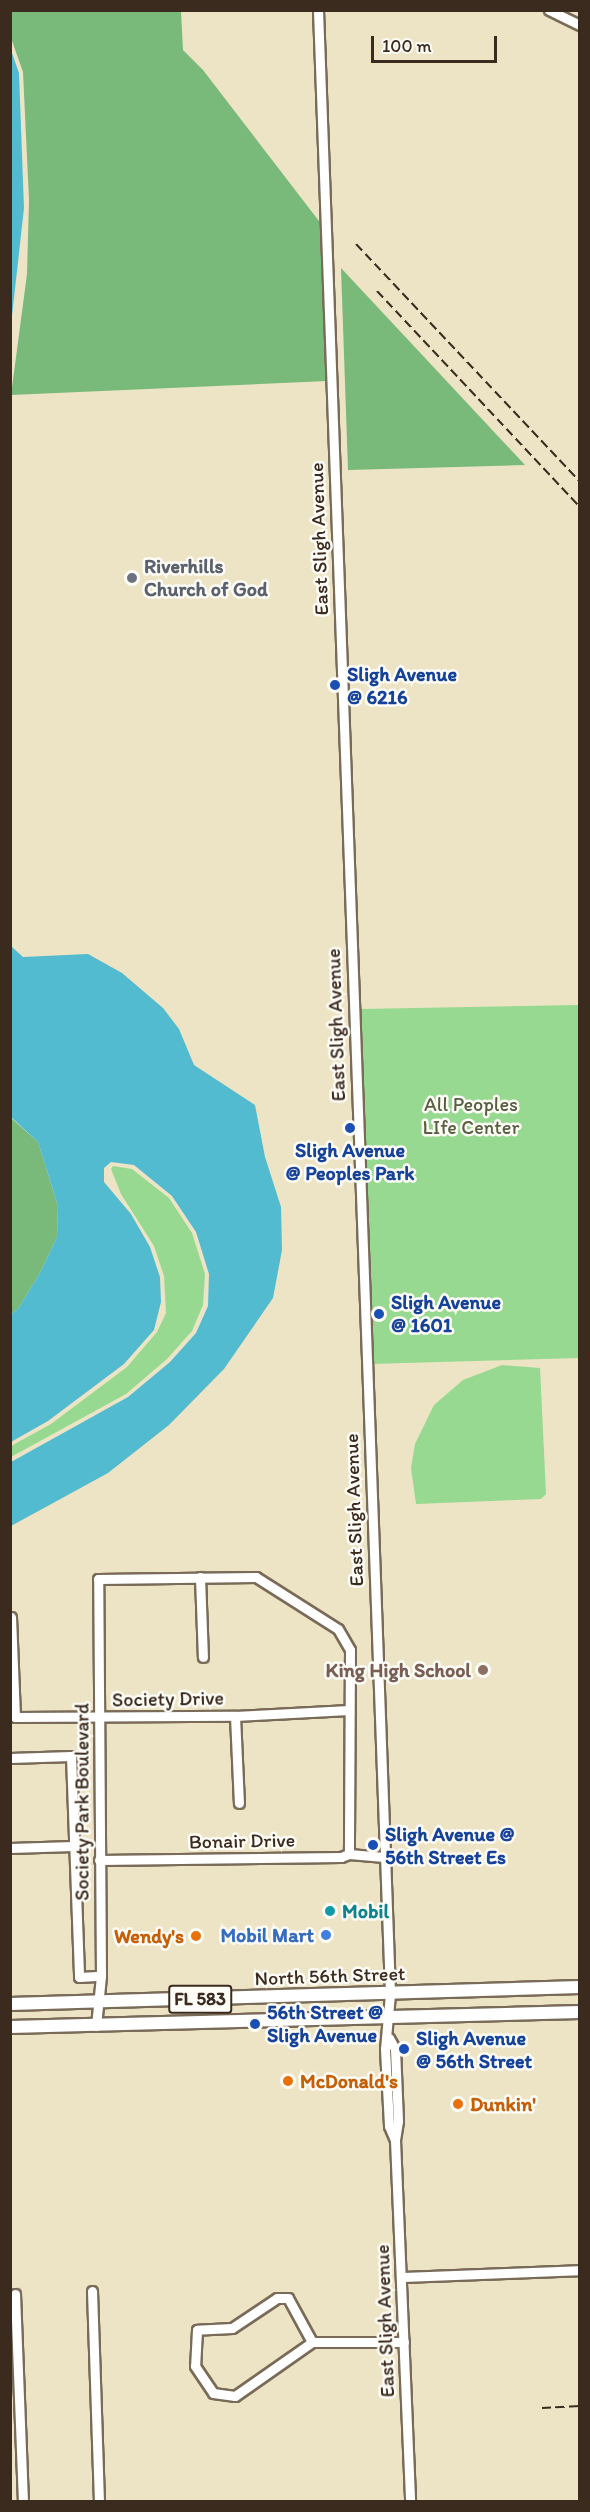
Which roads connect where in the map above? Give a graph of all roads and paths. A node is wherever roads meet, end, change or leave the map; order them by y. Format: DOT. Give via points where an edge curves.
graph roads {
  1 [pos="318,10"];
  2 [pos="549,10"];
  3 [pos="579,25"];
  4 [pos="200,1576"];
  5 [pos="11,1617"];
  6 [pos="203,1657"];
  7 [pos="349,1710"];
  8 [pos="234,1716"];
  9 [pos="99,1719"];
  10 [pos="10,1758"];
  11 [pos="239,1803"];
  12 [pos="73,1846"];
  13 [pos="10,1848"];
  14 [pos="349,1854"];
  15 [pos="384,1857"];
  16 [pos="99,1860"];
  17 [pos="101,1976"];
  18 [pos="579,1987"];
  19 [pos="390,1994"];
  20 [pos="100,2002"];
  21 [pos="10,2004"];
  22 [pos="579,2012"];
  23 [pos="389,2020"];
  24 [pos="96,2026"];
  25 [pos="10,2027"];
  26 [pos="579,2270"];
  27 [pos="401,2277"];
  28 [pos="92,2290"];
  29 [pos="15,2294"];
  30 [pos="312,2342"];
  31 [pos="404,2342"];
  32 [pos="23,2502"];
  33 [pos="99,2502"];
  34 [pos="410,2502"];
  1 -- 15 [label="street, East Sligh Avenue"];
  2 -- 3 [label="street"];
  4 -- 6 [label="street"];
  4 -- 7 [label="street" via="256,1577 338,1629 350,1650"];
  4 -- 9 [label="street, Society Park Boulevard" via="98,1579"];
  5 -- 9 [label="street, Society Drive" via="15,1717"];
  7 -- 8 [label="street, Society Drive"];
  7 -- 14 [label="street"];
  8 -- 9 [label="street, Society Drive"];
  8 -- 11 [label="street"];
  9 -- 16 [label="street, Society Park Boulevard"];
  10 -- 12 [label="street" via="71,1756"];
  12 -- 13 [label="street"];
  12 -- 17 [label="street" via="79,1977"];
  14 -- 15 [label="street, Bonair Drive"];
  14 -- 16 [label="street, Bonair Drive"];
  15 -- 19 [label="street, East Sligh Avenue"];
  16 -- 17 [label="street, Society Park Boulevard"];
  17 -- 20 [label="street, Society Park Boulevard"];
  18 -- 19 [label="main road, North 56th Street / FL 583"];
  19 -- 20 [label="main road, North 56th Street / FL 583"];
  19 -- 23 [label="street, East Sligh Avenue"];
  20 -- 21 [label="main road, North 56th Street / FL 583"];
  20 -- 24 [label="street, Society Park Boulevard"];
  22 -- 23 [label="main road, FL 583"];
  23 -- 24 [label="main road, FL 583"];
  23 -- 27 [label="street, East Sligh Avenue" via="389,2038 395,2049"];
  24 -- 25 [label="main road, FL 583"];
  26 -- 27 [label="street"];
  27 -- 31 [label="street, East Sligh Avenue"];
  28 -- 33 [label="street"];
  29 -- 32 [label="street"];
  30 -- 30 [label="street" via="235,2396 213,2393 195,2366 195,2332 232,2328 270,2300 288,2298"];
  30 -- 31 [label="street"];
  31 -- 34 [label="street, East Sligh Avenue"];
}
